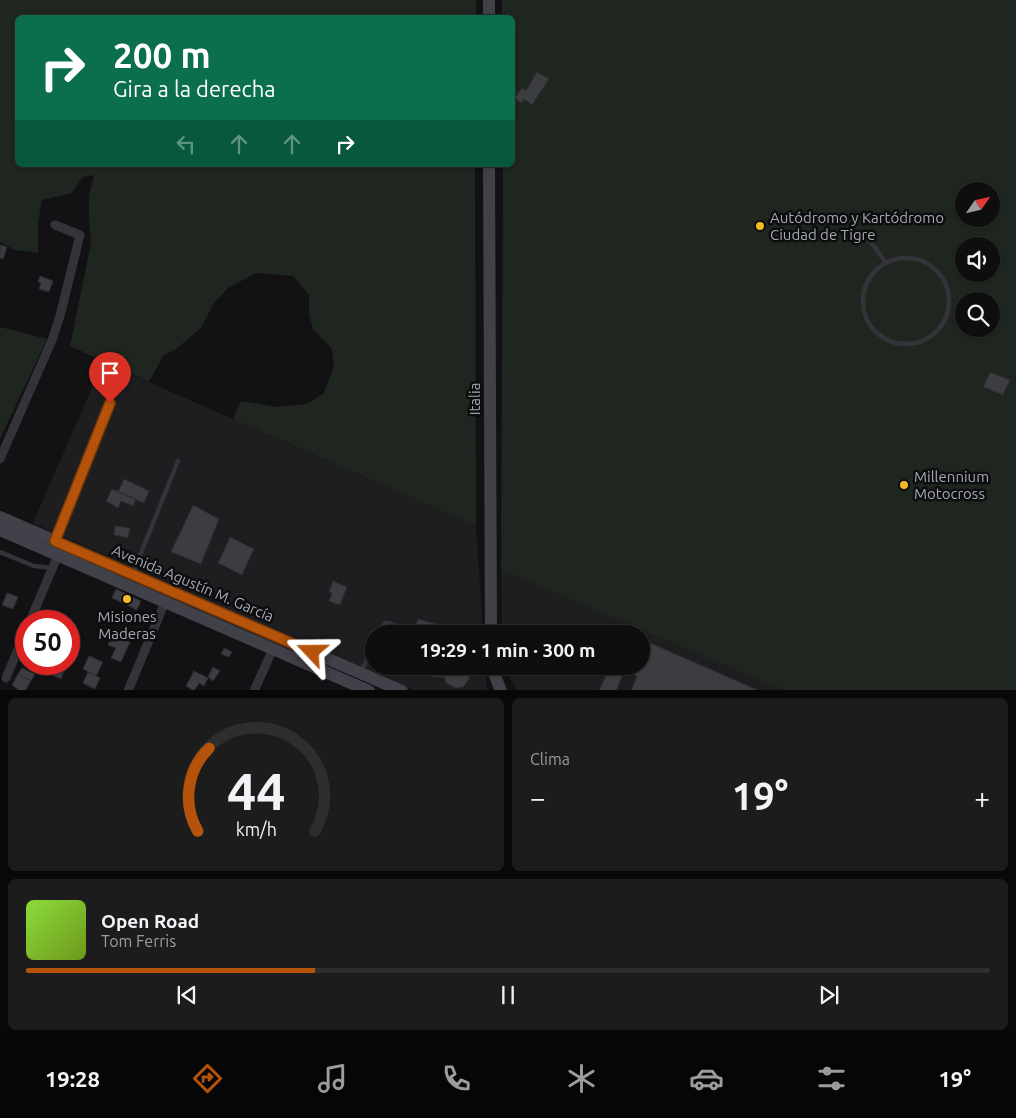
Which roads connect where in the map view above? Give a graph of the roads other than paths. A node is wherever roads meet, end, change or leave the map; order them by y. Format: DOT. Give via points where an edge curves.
graph roads {
  1 [pos="489,0"];
  2 [pos="489,15"];
  3 [pos="489,167"];
  4 [pos="55,225"];
  5 [pos="856,233"];
  6 [pos="886,263"];
  7 [pos="110,403"];
  8 [pos="0,459"];
  9 [pos="178,461"];
  10 [pos="0,517"];
  11 [pos="0,530"];
  12 [pos="55,541"];
  13 [pos="0,552"];
  14 [pos="55,562"];
  15 [pos="132,574"];
  16 [pos="165,602"];
  17 [pos="35,610"];
  18 [pos="491,625"];
  19 [pos="273,649"];
  20 [pos="15,656"];
  21 [pos="365,664"];
  22 [pos="361,673"];
  23 [pos="492,675"];
  24 [pos="495,675"];
  25 [pos="6,678"];
  26 [pos="128,690"];
  27 [pos="254,690"];
  28 [pos="369,690"];
  29 [pos="402,690"];
  30 [pos="492,690"];
  31 [pos="501,690"];
  1 -- 2 [label="main road"];
  3 -- 18 [label="main road, Italia"];
  4 -- 8 [label="street" via="80,235 52,340"];
  5 -- 6 [label="lane" via="871,242"];
  6 -- 6 [label="lane" via="867,282 864,300 867,319 886,339 904,344 922,341 938,331 947,315 949,296 943,279 938,271 922,261 904,258"];
  7 -- 12 [label="lane"];
  9 -- 15 [label="lane"];
  10 -- 12 [label="main road, Avenida Agustín M. García"];
  11 -- 14 [label="main road, Avenida Agustín M. García"];
  12 -- 15 [label="main road, Avenida Agustín M. García"];
  13 -- 14 [label="lane" via="34,566"];
  14 -- 16 [label="main road, Avenida Agustín M. García"];
  14 -- 17 [label="street"];
  15 -- 22 [label="main road, Avenida Agustín M. García"];
  16 -- 19 [label="main road, Avenida Agustín M. García"];
  16 -- 26 [label="street"];
  19 -- 27 [label="street"];
  19 -- 28 [label="main road, Avenida Agustín M. García"];
  20 -- 25 [label="street"];
  21 -- 22 [label="lane"];
  22 -- 29 [label="main road, Avenida Agustín M. García"];
  23 -- 30 [label="main road"];
  24 -- 31 [label="main road"];
}
